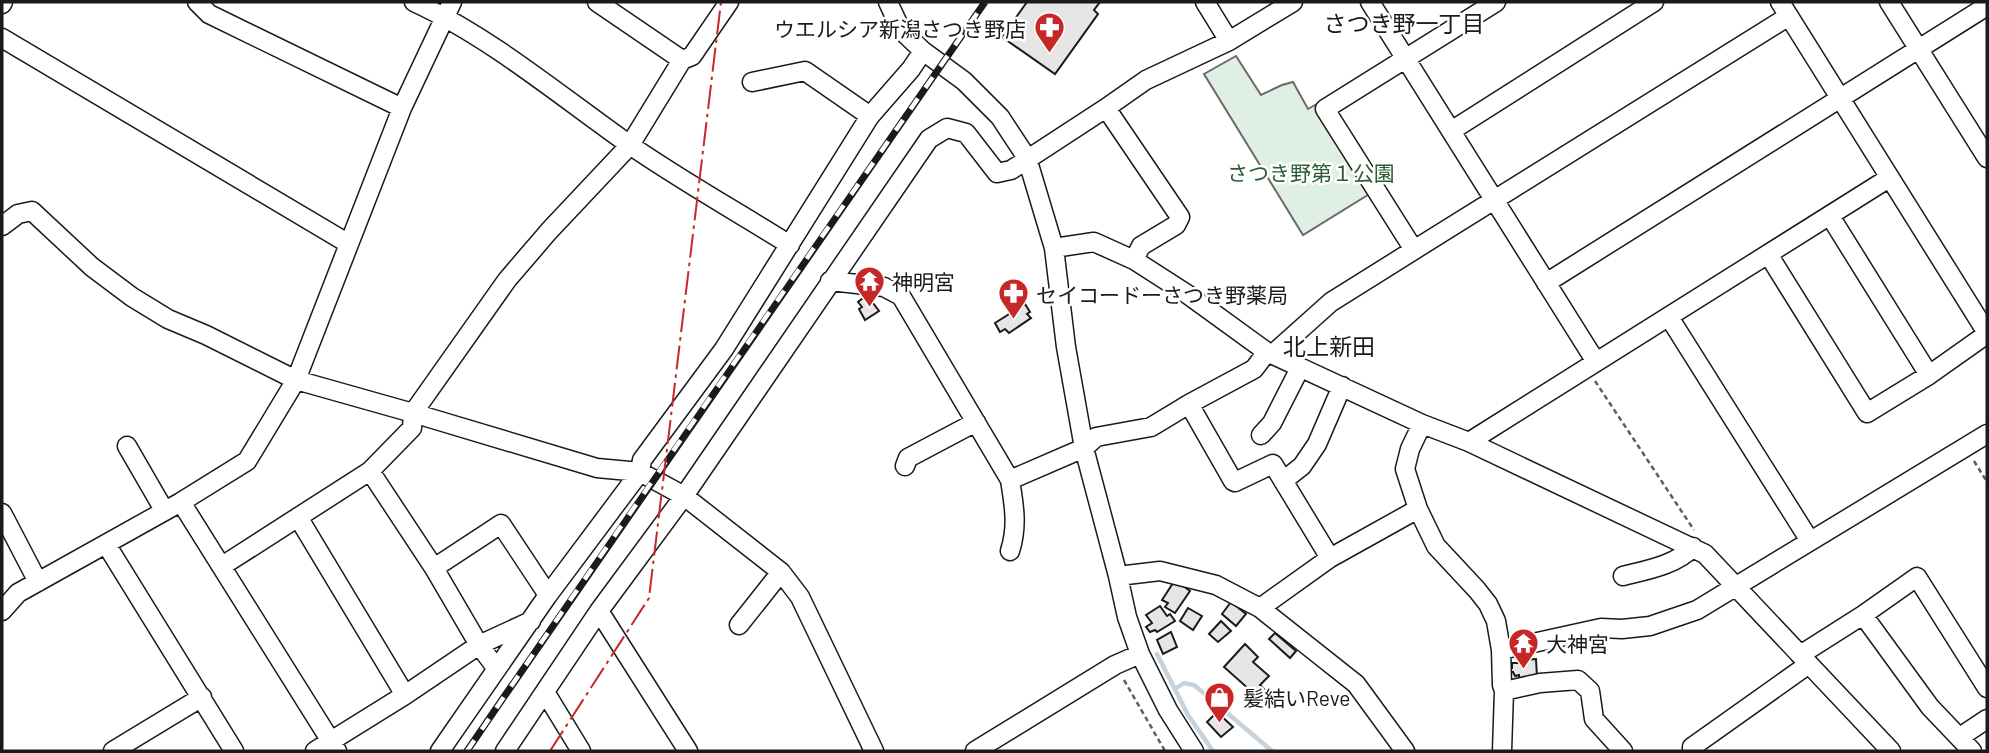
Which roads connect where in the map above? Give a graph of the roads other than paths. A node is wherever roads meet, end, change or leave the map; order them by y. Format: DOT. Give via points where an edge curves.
graph roads {
  1 [pos="197,2"];
  2 [pos="414,2"];
  3 [pos="597,2"];
  4 [pos="729,2"];
  5 [pos="1205,2"];
  6 [pos="1293,2"];
  7 [pos="1370,2"];
  8 [pos="1496,2"];
  9 [pos="1654,2"];
  10 [pos="1889,2"];
  11 [pos="890,3"];
  12 [pos="1987,6"];
  13 [pos="448,9"];
  14 [pos="1784,9"];
  15 [pos="2,38"];
  16 [pos="1229,41"];
  17 [pos="1919,49"];
  18 [pos="923,51"];
  19 [pos="1405,59"];
  20 [pos="682,60"];
  21 [pos="752,82"];
  22 [pos="1840,99"];
  23 [pos="402,108"];
  24 [pos="1105,108"];
  25 [pos="870,116"];
  26 [pos="1451,131"];
  27 [pos="630,145"];
  28 [pos="1027,158"];
  29 [pos="1987,158"];
  30 [pos="1889,178"];
  31 [pos="1494,200"];
  32 [pos="1830,216"];
  33 [pos="2,226"];
  34 [pos="349,244"];
  35 [pos="790,245"];
  36 [pos="1054,248"];
  37 [pos="1414,250"];
  38 [pos="1768,254"];
  39 [pos="1134,260"];
  40 [pos="830,281"];
  41 [pos="1546,283"];
  42 [pos="1669,317"];
  43 [pos="1987,333"];
  44 [pos="1270,353"];
  45 [pos="1596,362"];
  46 [pos="1300,368"];
  47 [pos="1929,375"];
  48 [pos="296,380"];
  49 [pos="1342,386"];
  50 [pos="1189,404"];
  51 [pos="412,413"];
  52 [pos="976,422"];
  53 [pos="1422,424"];
  54 [pos="1987,433"];
  55 [pos="1261,435"];
  56 [pos="1469,442"];
  57 [pos="127,446"];
  58 [pos="1084,448"];
  59 [pos="905,466"];
  60 [pos="370,471"];
  61 [pos="640,472"];
  62 [pos="1010,480"];
  63 [pos="1283,481"];
  64 [pos="684,496"];
  65 [pos="181,502"];
  66 [pos="1418,509"];
  67 [pos="164,510"];
  68 [pos="2,513"];
  69 [pos="298,517"];
  70 [pos="1810,541"];
  71 [pos="106,544"];
  72 [pos="1693,547"];
  73 [pos="1010,551"];
  74 [pos="1330,558"];
  75 [pos="222,566"];
  76 [pos="434,568"];
  77 [pos="781,572"];
  78 [pos="1118,576"];
  79 [pos="1623,576"];
  80 [pos="38,582"];
  81 [pos="1734,586"];
  82 [pos="548,595"];
  83 [pos="1260,608"];
  84 [pos="2,611"];
  85 [pos="599,611"];
  86 [pos="1863,615"];
  87 [pos="532,620"];
  88 [pos="740,625"];
  89 [pos="479,645"];
  90 [pos="1501,650"];
  91 [pos="1140,654"];
  92 [pos="1805,660"];
  93 [pos="497,669"];
  94 [pos="1987,688"];
  95 [pos="1504,691"];
  96 [pos="545,692"];
  97 [pos="405,695"];
  98 [pos="201,697"];
  99 [pos="1987,719"];
  100 [pos="1960,737"];
  101 [pos="328,748"];
  102 [pos="113,751"];
  103 [pos="234,751"];
  104 [pos="440,751"];
  105 [pos="505,751"];
  106 [pos="581,751"];
  107 [pos="688,751"];
  108 [pos="874,751"];
  109 [pos="975,751"];
  110 [pos="1194,751"];
  111 [pos="1405,751"];
  112 [pos="1502,751"];
  113 [pos="1623,751"];
  114 [pos="1692,751"];
  115 [pos="1891,751"];
  116 [pos="1972,751"];
  1 -- 23 [label="street" via="209,14"];
  2 -- 13 [label="street"];
  3 -- 20 [label="street"];
  4 -- 20 [label="street" via="692,56"];
  5 -- 16 [label="street"];
  6 -- 16 [label="street"];
  7 -- 19 [label="street"];
  8 -- 19 [label="street"];
  9 -- 26 [label="street"];
  10 -- 17 [label="street"];
  11 -- 18 [label="street" via="901,30"];
  12 -- 17 [label="street"];
  13 -- 23 [label="street"];
  13 -- 27 [label="street"];
  14 -- 22 [label="street"];
  14 -- 31 [label="street"];
  15 -- 34 [label="street"];
  16 -- 24 [label="street" via="1146,80"];
  17 -- 22 [label="street"];
  17 -- 29 [label="street"];
  18 -- 25 [label="street"];
  18 -- 28 [label="street" via="964,81 1000,117"];
  19 -- 26 [label="street"];
  19 -- 37 [label="street" via="1325,109"];
  20 -- 27 [label="street"];
  21 -- 25 [label="street" via="805,71"];
  22 -- 30 [label="street"];
  22 -- 41 [label="street"];
  23 -- 34 [label="street"];
  24 -- 28 [label="street"];
  24 -- 39 [label="street" via="1180,217 1176,225 1141,246"];
  25 -- 35 [label="street"];
  26 -- 31 [label="street"];
  27 -- 35 [label="street"];
  27 -- 51 [label="street" via="508,280"];
  28 -- 36 [label="street"];
  28 -- 40 [label="street" via="1011,170 997,173 966,133 947,128 929,139"];
  30 -- 32 [label="street"];
  30 -- 43 [label="street"];
  31 -- 37 [label="street"];
  31 -- 41 [label="street"];
  32 -- 38 [label="street"];
  32 -- 47 [label="street"];
  33 -- 48 [label="street" via="18,214 32,211 132,297"];
  34 -- 48 [label="street"];
  35 -- 61 [label="street" via="724,349 642,460"];
  36 -- 39 [label="street" via="1094,242"];
  36 -- 58 [label="street"];
  37 -- 44 [label="street" via="1331,302"];
  38 -- 42 [label="street"];
  38 -- 47 [label="street" via="1867,414"];
  39 -- 44 [label="street"];
  40 -- 52 [label="street" via="884,288 901,296"];
  40 -- 64 [label="street"];
  41 -- 45 [label="street"];
  42 -- 45 [label="street"];
  42 -- 70 [label="street"];
  43 -- 47 [label="street"];
  44 -- 46 [label="street"];
  44 -- 50 [label="street" via="1254,369"];
  45 -- 56 [label="street"];
  46 -- 49 [label="street"];
  46 -- 55 [label="street"];
  48 -- 51 [label="street"];
  48 -- 65 [label="street" via="247,461"];
  49 -- 53 [label="street"];
  49 -- 63 [label="street" via="1317,444 1302,466"];
  50 -- 58 [label="street" via="1151,427 1096,437"];
  50 -- 63 [label="street" via="1233,481 1273,464"];
  51 -- 60 [label="street" via="412,428"];
  51 -- 61 [label="street" via="597,468"];
  52 -- 59 [label="street" via="908,458"];
  52 -- 62 [label="street"];
  53 -- 56 [label="street"];
  53 -- 66 [label="street" via="1405,469"];
  54 -- 70 [label="street"];
  56 -- 72 [label="street"];
  57 -- 67 [label="street"];
  58 -- 62 [label="street"];
  58 -- 78 [label="street"];
  60 -- 69 [label="street"];
  60 -- 76 [label="street"];
  61 -- 64 [label="street"];
  61 -- 82 [label="street"];
  62 -- 73 [label="street" via="1016,516"];
  63 -- 74 [label="street"];
  64 -- 77 [label="street"];
  64 -- 85 [label="street"];
  65 -- 67 [label="street"];
  65 -- 75 [label="street"];
  66 -- 74 [label="street"];
  66 -- 90 [label="street" via="1436,546 1488,604"];
  67 -- 71 [label="street"];
  68 -- 80 [label="street"];
  69 -- 75 [label="street"];
  69 -- 97 [label="street"];
  70 -- 81 [label="street"];
  71 -- 80 [label="street"];
  71 -- 98 [label="street"];
  72 -- 79 [label="street" via="1658,567"];
  72 -- 81 [label="street"];
  74 -- 83 [label="street"];
  75 -- 101 [label="street"];
  76 -- 82 [label="street" via="501,524"];
  76 -- 89 [label="street"];
  77 -- 88 [label="street"];
  77 -- 108 [label="street" via="800,597"];
  78 -- 83 [label="street" via="1160,571 1216,585"];
  78 -- 91 [label="street"];
  80 -- 84 [label="street" via="18,593"];
  81 -- 90 [label="street" via="1697,610 1650,626 1601,628"];
  81 -- 92 [label="street"];
  82 -- 87 [label="street"];
  83 -- 111 [label="street" via="1356,684"];
  85 -- 96 [label="street"];
  85 -- 107 [label="street"];
  86 -- 92 [label="street"];
  86 -- 94 [label="street" via="1917,577"];
  86 -- 100 [label="street" via="1930,708"];
  87 -- 89 [label="street"];
  87 -- 93 [label="street"];
  89 -- 93 [label="street"];
  89 -- 97 [label="street"];
  90 -- 95 [label="street"];
  91 -- 109 [label="street"];
  91 -- 110 [label="street"];
  92 -- 114 [label="street"];
  92 -- 115 [label="street"];
  93 -- 104 [label="street"];
  95 -- 112 [label="street"];
  95 -- 113 [label="street" via="1578,680 1590,691 1594,719"];
  96 -- 105 [label="street"];
  96 -- 106 [label="street"];
  97 -- 101 [label="street"];
  98 -- 102 [label="street"];
  98 -- 103 [label="street"];
  99 -- 100 [label="street"];
  100 -- 116 [label="street"];
}
